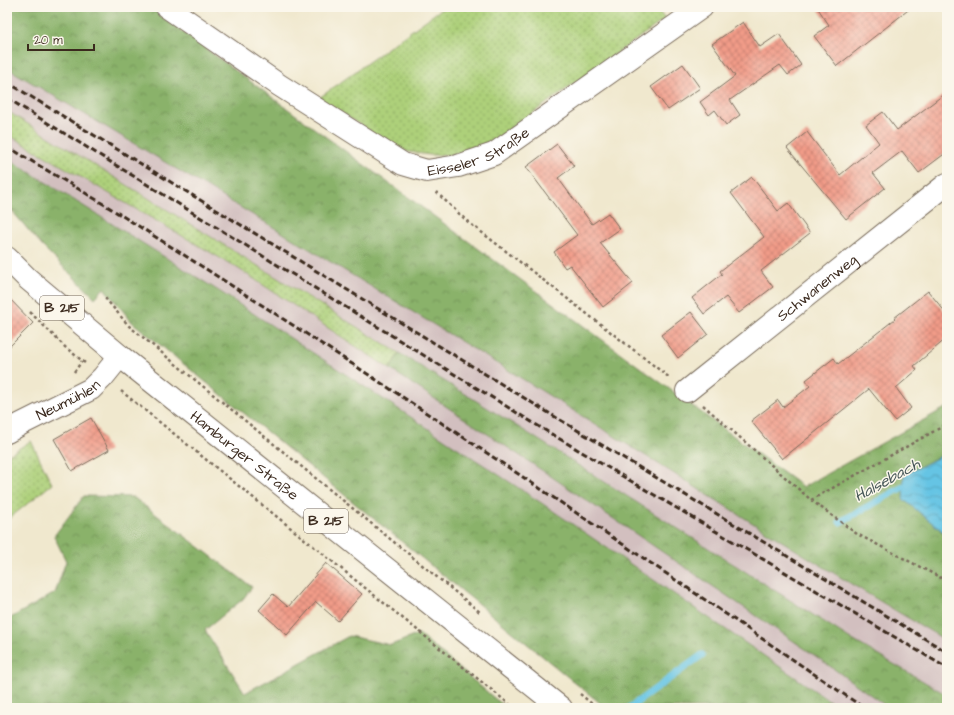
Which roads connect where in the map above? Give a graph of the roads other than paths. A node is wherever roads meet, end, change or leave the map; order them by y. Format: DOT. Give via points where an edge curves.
graph roads {
  1 [pos="167,7"];
  2 [pos="702,7"];
  3 [pos="947,184"];
  4 [pos="7,258"];
  5 [pos="120,356"];
  6 [pos="687,391"];
  7 [pos="7,432"];
  8 [pos="561,708"];
  1 -- 2 [label="street, Eisseler Straße" via="279,86 383,152 403,164 427,171 458,166 494,154"];
  3 -- 6 [label="street, Schwanenweg"];
  4 -- 5 [label="street, Hamburger Straße / B 215" via="28,279"];
  5 -- 7 [label="street, Neumühlen" via="91,389"];
  5 -- 8 [label="street, Hamburger Straße / B 215"];
}
